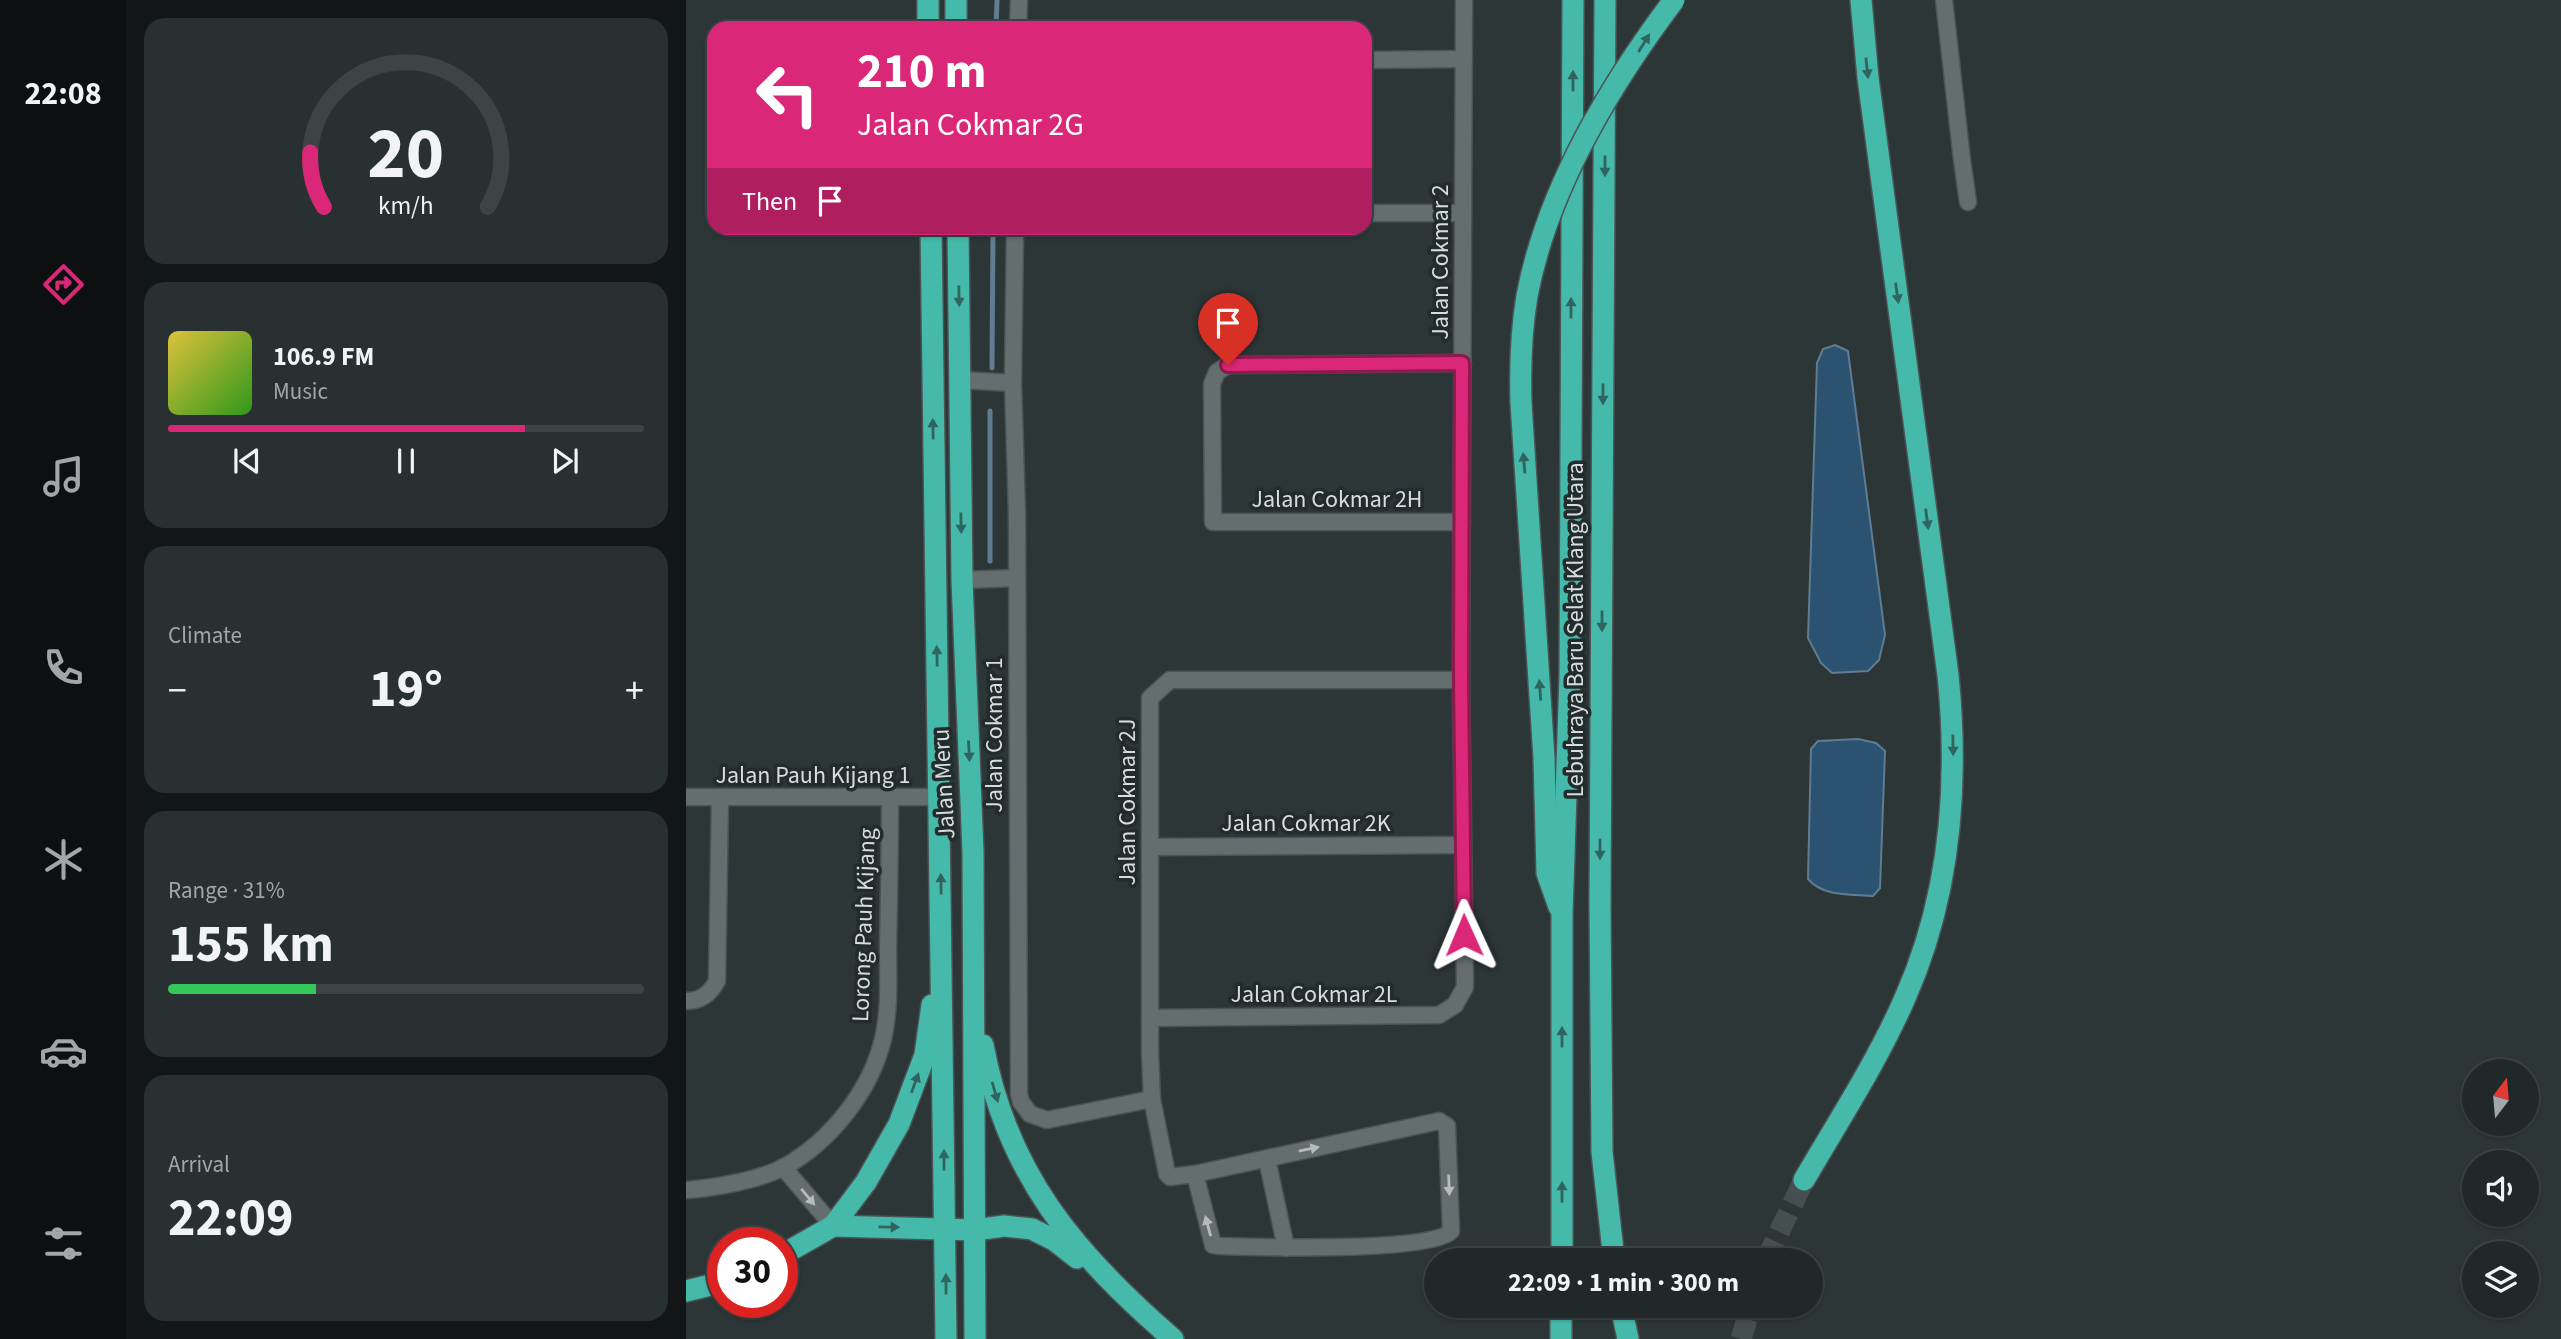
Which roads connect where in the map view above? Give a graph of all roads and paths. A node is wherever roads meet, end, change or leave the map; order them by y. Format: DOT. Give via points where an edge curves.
graph roads {
  1 [pos="956,0"];
  2 [pos="1019,0"];
  3 [pos="1464,0"];
  4 [pos="1573,0"];
  5 [pos="1605,0"];
  6 [pos="1675,0"];
  7 [pos="1861,0"];
  8 [pos="1944,0"];
  9 [pos="956,21"];
  10 [pos="1018,21"];
  11 [pos="1372,60"];
  12 [pos="1464,60"];
  13 [pos="1968,202"];
  14 [pos="1372,213"];
  15 [pos="1463,213"];
  16 [pos="930,235"];
  17 [pos="958,235"];
  18 [pos="1015,235"];
  19 [pos="1462,363"];
  20 [pos="960,380"];
  21 [pos="1013,383"];
  22 [pos="1462,522"];
  23 [pos="1017,578"];
  24 [pos="961,580"];
  25 [pos="1461,680"];
  26 [pos="686,797"];
  27 [pos="940,797"];
  28 [pos="720,798"];
  29 [pos="891,798"];
  30 [pos="1463,845"];
  31 [pos="1150,847"];
  32 [pos="1562,915"];
  33 [pos="942,934"];
  34 [pos="1465,987"];
  35 [pos="686,1001"];
  36 [pos="974,1002"];
  37 [pos="1150,1018"];
  38 [pos="1152,1099"];
  39 [pos="1267,1158"];
  40 [pos="783,1167"];
  41 [pos="1195,1174"];
  42 [pos="1804,1180"];
  43 [pos="686,1190"];
  44 [pos="833,1226"];
  45 [pos="944,1228"];
  46 [pos="975,1230"];
  47 [pos="798,1246"];
  48 [pos="1286,1248"];
  49 [pos="1562,1248"];
  50 [pos="1613,1248"];
  51 [pos="707,1286"];
  52 [pos="686,1291"];
  53 [pos="1134,1305"];
  54 [pos="1561,1318"];
  55 [pos="1624,1318"];
  56 [pos="946,1339"];
  57 [pos="975,1339"];
  58 [pos="1173,1339"];
  59 [pos="1561,1339"];
  60 [pos="1628,1339"];
  1 -- 9 [label="highway"];
  2 -- 10 [label="street"];
  3 -- 12 [label="street, Jalan Cokmar 2"];
  32 -- 4 [label="highway, Lebuhraya Baru Selat Klang Utara, one-way" via="1570,676"];
  5 -- 50 [label="highway, Lebuhraya Baru Selat Klang Utara, one-way" via="1600,958 1602,1152"];
  32 -- 6 [label="highway, one-way, bridge" via="1546,873 1544,758 1521,403 1520,356 1527,297 1541,239 1567,174 1654,27"];
  7 -- 42 [label="highway, one-way" via="1948,675 1953,771 1944,873 1905,998 1864,1080"];
  8 -- 13 [label="street"];
  11 -- 12 [label="street"];
  12 -- 15 [label="street, Jalan Cokmar 2"];
  14 -- 15 [label="street"];
  15 -- 19 [label="street, Jalan Cokmar 2"];
  27 -- 16 [label="highway, Jalan Meru, one-way"];
  17 -- 20 [label="highway, Jalan Meru, one-way"];
  18 -- 21 [label="street, Jalan Cokmar 1"];
  19 -- 22 [label="street, Jalan Cokmar 2"];
  19 -- 22 [label="street, Jalan Cokmar 2H" via="1228,365 1217,372 1212,384 1213,522"];
  20 -- 21 [label="street"];
  20 -- 24 [label="highway, Jalan Meru, one-way"];
  21 -- 23 [label="street, Jalan Cokmar 1"];
  22 -- 25 [label="street, Jalan Cokmar 2"];
  23 -- 24 [label="street"];
  23 -- 38 [label="street, Jalan Cokmar 1" via="1021,1102 1030,1114 1048,1121"];
  24 -- 36 [label="highway, Jalan Meru, one-way" via="973,852"];
  25 -- 30 [label="street, Jalan Cokmar 2"];
  25 -- 31 [label="street, Jalan Cokmar 2J" via="1170,680 1150,698"];
  26 -- 28 [label="street, Jalan Pauh Kijang 1"];
  27 -- 29 [label="street, Jalan Pauh Kijang 1"];
  33 -- 27 [label="highway, Jalan Meru, one-way"];
  28 -- 29 [label="street, Jalan Pauh Kijang 1"];
  28 -- 35 [label="street" via="717,981 711,993"];
  29 -- 40 [label="street, Lorong Pauh Kijang" via="883,1038 870,1077 846,1112 821,1141"];
  30 -- 31 [label="street, Jalan Cokmar 2K"];
  30 -- 34 [label="street, Jalan Cokmar 2"];
  31 -- 37 [label="street, Jalan Cokmar 2J"];
  49 -- 32 [label="highway, Lebuhraya Baru Selat Klang Utara, one-way"];
  44 -- 33 [label="highway, one-way" via="866,1182 908,1101 925,1055"];
  45 -- 33 [label="highway, Jalan Meru, one-way"];
  34 -- 37 [label="street, Jalan Cokmar 2L" via="1454,1004 1439,1015"];
  36 -- 46 [label="highway, Jalan Meru"];
  36 -- 53 [label="highway, one-way" via="1002,1114 1037,1192 1089,1259"];
  37 -- 38 [label="street, Jalan Cokmar 2J"];
  38 -- 41 [label="street, Jalan Cokmar 2J" via="1167,1174"];
  39 -- 41 [label="street"];
  39 -- 48 [label="street"];
  39 -- 48 [label="street, one-way" via="1439,1121 1447,1126 1449,1235 1407,1245"];
  40 -- 43 [label="street, Lorong Pauh Kijang"];
  40 -- 44 [label="street, one-way"];
  48 -- 41 [label="street, one-way" via="1213,1245"];
  44 -- 45 [label="highway, one-way"];
  44 -- 47 [label="highway"];
  45 -- 46 [label="highway"];
  56 -- 45 [label="highway, Jalan Meru, one-way"];
  46 -- 53 [label="highway" via="1032,1229 1054,1240"];
  46 -- 57 [label="highway, Jalan Meru"];
  51 -- 52 [label="highway"];
  53 -- 58 [label="highway"];
  54 -- 59 [label="highway"];
  55 -- 60 [label="highway"];
}
